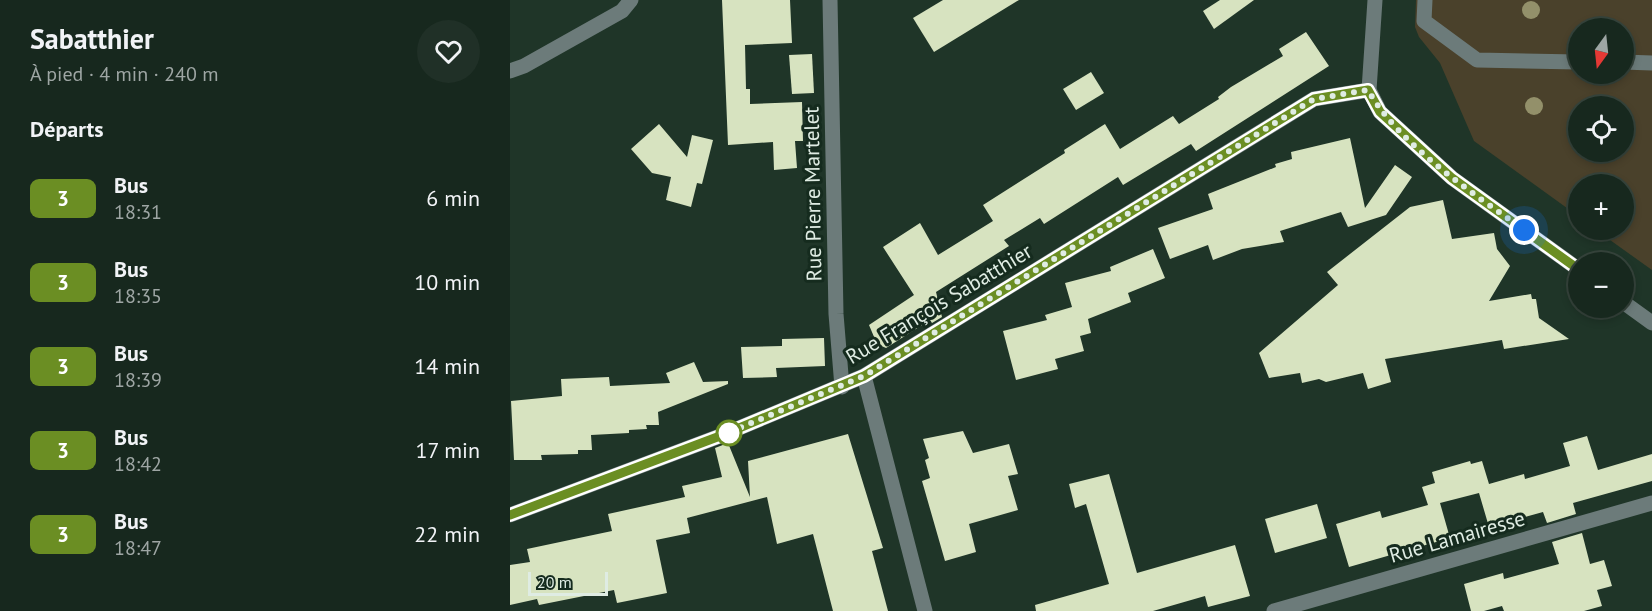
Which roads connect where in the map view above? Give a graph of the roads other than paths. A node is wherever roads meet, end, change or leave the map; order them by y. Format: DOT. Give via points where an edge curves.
graph roads {
  1 [pos="631,0"];
  2 [pos="830,0"];
  3 [pos="1375,0"];
  4 [pos="1425,0"];
  5 [pos="1568,62"];
  6 [pos="1634,62"];
  7 [pos="1652,63"];
  8 [pos="510,71"];
  9 [pos="1368,90"];
  10 [pos="1568,262"];
  11 [pos="1634,310"];
  12 [pos="1652,323"];
  13 [pos="864,376"];
  14 [pos="842,387"];
  15 [pos="1652,503"];
  16 [pos="510,515"];
  17 [pos="925,611"];
  18 [pos="1275,611"];
  1 -- 8 [label="street" via="622,11"];
  2 -- 14 [label="street, Rue Pierre Martelet" via="836,314"];
  3 -- 9 [label="street"];
  4 -- 5 [label="street" via="1424,21 1477,60"];
  6 -- 7 [label="street"];
  9 -- 10 [label="street" via="1380,112 1452,178"];
  9 -- 13 [label="street, Rue François Sabatthier" via="1314,99"];
  11 -- 12 [label="street"];
  13 -- 14 [label="street, Rue François Sabatthier"];
  13 -- 17 [label="street"];
  14 -- 16 [label="street, Rue François Sabatthier"];
  15 -- 18 [label="street, Rue Lamairesse"];
}
